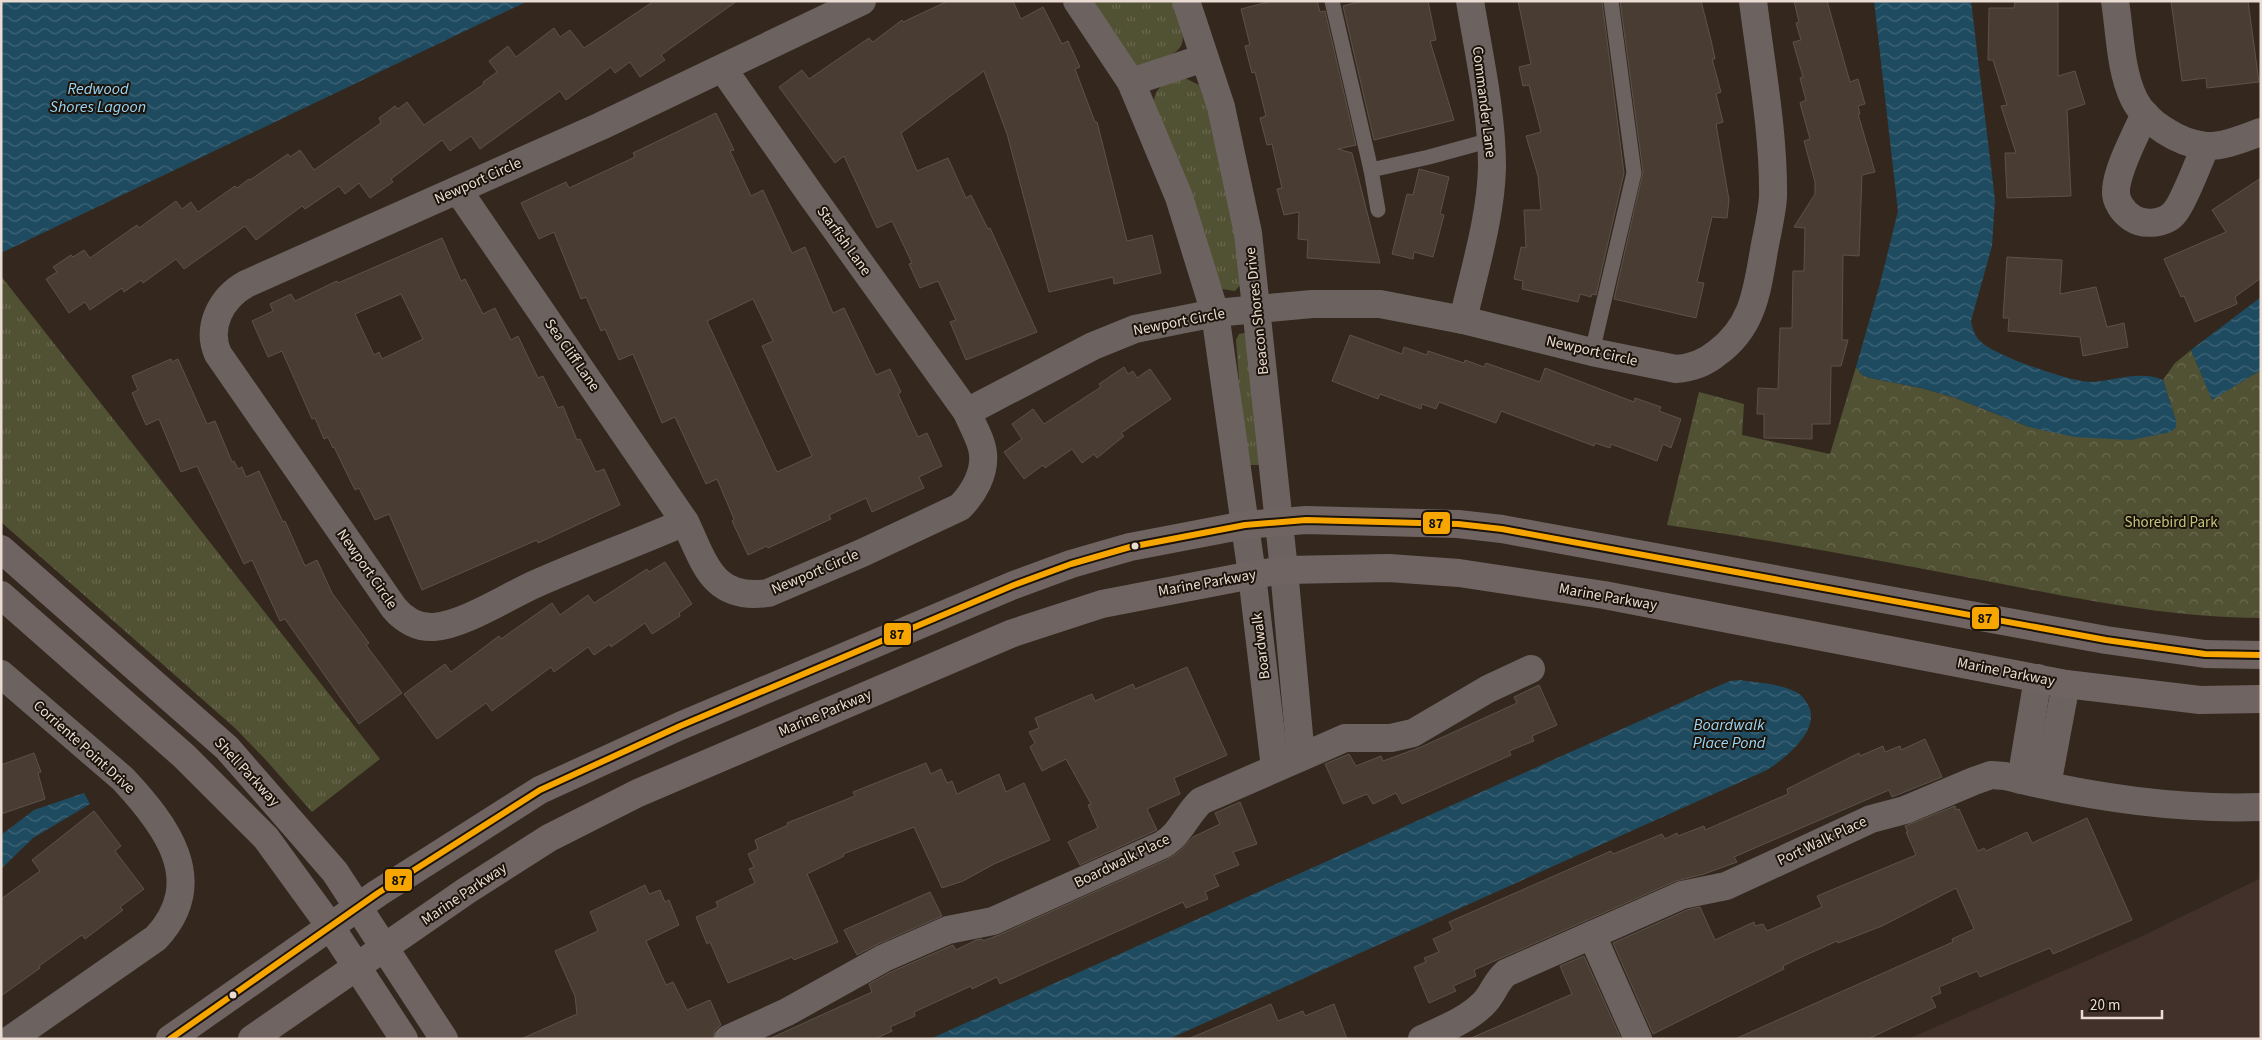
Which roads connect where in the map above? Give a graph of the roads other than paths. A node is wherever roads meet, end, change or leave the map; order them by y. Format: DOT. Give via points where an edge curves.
graph roads {
  1 [pos="862,1"];
  2 [pos="1077,1"];
  3 [pos="1186,1"];
  4 [pos="1332,1"];
  5 [pos="1470,1"];
  6 [pos="1611,1"];
  7 [pos="1753,1"];
  8 [pos="2115,1"];
  9 [pos="1204,58"];
  10 [pos="723,69"];
  11 [pos="1131,82"];
  12 [pos="2144,114"];
  13 [pos="2261,132"];
  14 [pos="1491,140"];
  15 [pos="2206,146"];
  16 [pos="1371,170"];
  17 [pos="458,190"];
  18 [pos="1378,210"];
  19 [pos="1257,310"];
  20 [pos="1215,313"];
  21 [pos="1463,320"];
  22 [pos="1592,352"];
  23 [pos="967,412"];
  24 [pos="685,522"];
  25 [pos="1279,522"];
  26 [pos="1245,525"];
  27 [pos="1,549"];
  28 [pos="1284,570"];
  29 [pos="1252,575"];
  30 [pos="1,595"];
  31 [pos="2261,656"];
  32 [pos="1531,669"];
  33 [pos="1,674"];
  34 [pos="2038,678"];
  35 [pos="2066,684"];
  36 [pos="2261,699"];
  37 [pos="1301,756"];
  38 [pos="1275,768"];
  39 [pos="2034,782"];
  40 [pos="2261,807"];
  41 [pos="358,906"];
  42 [pos="330,926"];
  43 [pos="1592,934"];
  44 [pos="385,948"];
  45 [pos="356,967"];
  46 [pos="11,1039"];
  47 [pos="170,1039"];
  48 [pos="252,1039"];
  49 [pos="404,1039"];
  50 [pos="444,1039"];
  51 [pos="728,1039"];
  52 [pos="1422,1039"];
  53 [pos="1638,1039"];
  1 -- 10 [label="street, Newport Circle"];
  2 -- 11 [label="street"];
  3 -- 9 [label="street, Beacon Shores Drive"];
  4 -- 16 [label="lane"];
  5 -- 14 [label="street, Commander Lane"];
  6 -- 22 [label="lane" via="1634,173"];
  7 -- 22 [label="street, Newport Circle" via="1772,161 1773,200 1748,318 1727,346 1711,358 1685,368 1676,369"];
  8 -- 12 [label="street" via="2129,84"];
  9 -- 11 [label="street"];
  9 -- 19 [label="street, Beacon Shores Drive" via="1221,107 1248,233"];
  10 -- 17 [label="street, Newport Circle"];
  10 -- 23 [label="street, Starfish Lane"];
  11 -- 20 [label="street" via="1179,198"];
  12 -- 15 [label="street" via="2181,139"];
  12 -- 15 [label="street" via="2118,178 2116,192 2123,210 2136,221 2158,222 2174,213"];
  13 -- 15 [label="street" via="2226,144"];
  14 -- 16 [label="lane"];
  14 -- 21 [label="street, Commander Lane" via="1488,206"];
  16 -- 18 [label="lane"];
  17 -- 24 [label="street, Sea Cliff Lane"];
  17 -- 24 [label="street, Newport Circle" via="237,289 228,296 218,313 213,334 218,354 394,608 411,622 432,627 456,621"];
  19 -- 20 [label="street, Newport Circle"];
  19 -- 21 [label="street, Newport Circle" via="1312,304 1380,304"];
  19 -- 25 [label="street, Beacon Shores Drive"];
  20 -- 23 [label="street, Newport Circle" via="1135,329 1093,346"];
  20 -- 26 [label="street"];
  21 -- 22 [label="street, Newport Circle"];
  23 -- 24 [label="street, Newport Circle" via="983,453 978,481 972,495 960,507 768,593 737,593 717,582"];
  25 -- 26 [label="main road"];
  25 -- 28 [label="street, Beacon Shores Drive"];
  25 -- 31 [label="main road" via="1458,524 1502,529 2106,640 2205,654"];
  26 -- 29 [label="street, Boardwalk"];
  26 -- 41 [label="main road" via="1130,547 1071,564 680,726 540,790"];
  27 -- 41 [label="main road, Shell Parkway" via="227,748 335,872"];
  28 -- 29 [label="main road, Marine Parkway"];
  28 -- 34 [label="main road, Marine Parkway" via="1389,568 1459,573 1604,595"];
  28 -- 37 [label="street, Boardwalk"];
  29 -- 38 [label="street, Boardwalk"];
  29 -- 44 [label="main road, Marine Parkway" via="1122,599 1050,620 638,793 549,838"];
  30 -- 42 [label="main road" via="184,756 259,831"];
  32 -- 37 [label="street, Boardwalk Place" via="1488,689 1413,733 1391,738 1345,738"];
  33 -- 46 [label="street, Corriente Point Drive" via="136,793 172,845 182,876 172,918 156,938"];
  34 -- 35 [label="main road, Marine Parkway"];
  34 -- 39 [label="street"];
  35 -- 36 [label="main road, Marine Parkway" via="2200,700"];
  35 -- 39 [label="street"];
  37 -- 38 [label="street, Boardwalk Place"];
  38 -- 51 [label="street, Boardwalk Place" via="1201,801 1171,840 1162,845 993,921 948,930 884,958 788,1012"];
  39 -- 40 [label="street, Port Walk Place" via="2125,799"];
  39 -- 43 [label="street, Port Walk Place" via="1991,775 1906,810 1871,819 1726,886 1682,895"];
  41 -- 42 [label="main road"];
  41 -- 44 [label="main road, Shell Parkway"];
  42 -- 45 [label="main road"];
  42 -- 47 [label="main road"];
  43 -- 52 [label="street, Port Walk Place" via="1506,973 1475,1012"];
  43 -- 53 [label="street"];
  44 -- 45 [label="main road, Marine Parkway"];
  44 -- 50 [label="main road, Shell Parkway"];
  45 -- 48 [label="main road, Marine Parkway"];
  45 -- 49 [label="main road"];
}
